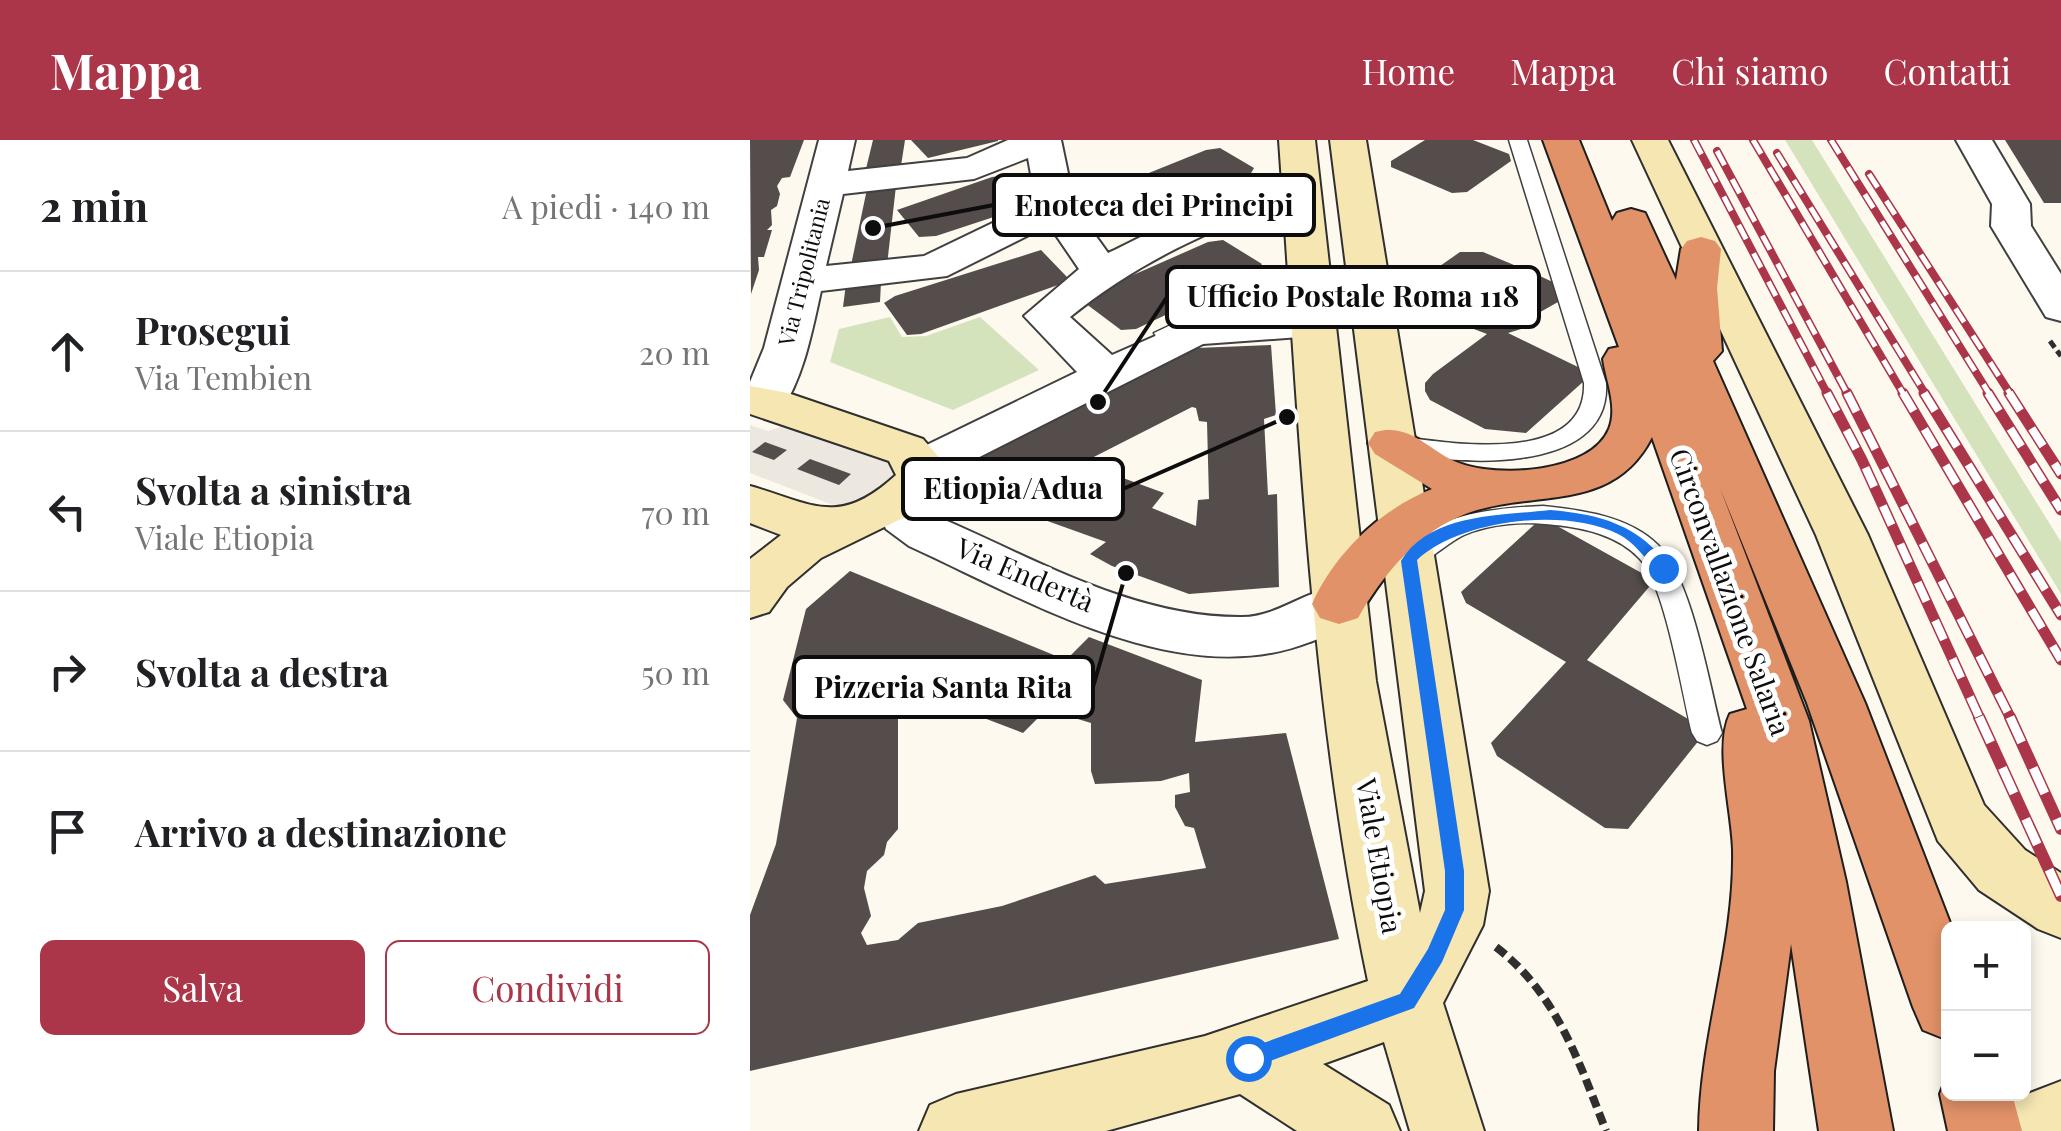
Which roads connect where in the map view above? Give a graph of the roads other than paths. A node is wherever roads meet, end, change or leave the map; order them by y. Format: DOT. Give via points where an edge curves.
graph roads {
  1 [pos="836,140"];
  2 [pos="1041,140"];
  3 [pos="1296,140"];
  4 [pos="1348,140"];
  5 [pos="1518,140"];
  6 [pos="1561,140"];
  7 [pos="1597,140"];
  8 [pos="1650,140"];
  9 [pos="1974,140"];
  10 [pos="826,185"];
  11 [pos="1301,189"];
  12 [pos="2011,204"];
  13 [pos="1056,207"];
  14 [pos="2058,225"];
  15 [pos="1701,249"];
  16 [pos="1366,265"];
  17 [pos="1101,272"];
  18 [pos="802,281"];
  19 [pos="1310,281"];
  20 [pos="1625,306"];
  21 [pos="2061,308"];
  22 [pos="1194,332"];
  23 [pos="1146,342"];
  24 [pos="1084,370"];
  25 [pos="758,400"];
  26 [pos="1708,404"];
  27 [pos="1392,444"];
  28 [pos="910,485"];
  29 [pos="1502,487"];
  30 [pos="750,503"];
  31 [pos="843,524"];
  32 [pos="1716,541"];
  33 [pos="1407,545"];
  34 [pos="750,598"];
  35 [pos="1339,604"];
  36 [pos="1707,733"];
  37 [pos="2061,908"];
  38 [pos="1941,986"];
  39 [pos="1407,1001"];
  40 [pos="1248,1058"];
  41 [pos="1978,1101"];
  42 [pos="2061,1118"];
  43 [pos="956,1131"];
  44 [pos="1363,1131"];
  45 [pos="1447,1131"];
  46 [pos="1736,1131"];
  47 [pos="1856,1131"];
  48 [pos="1985,1131"];
  49 [pos="2025,1131"];
  1 -- 10 [label="street, Via Tripolitania"];
  2 -- 10 [label="street" via="974,168"];
  2 -- 13 [label="street"];
  3 -- 11 [label="main road, Viale Etiopia"];
  4 -- 16 [label="main road, Viale Etiopia"];
  5 -- 27 [label="lane" via="1596,403 1573,429 1529,449 1480,453"];
  6 -- 20 [label="highway, Circonvallazione Salaria"];
  7 -- 26 [label="highway, Circonvallazione Salaria"];
  8 -- 15 [label="main road"];
  9 -- 12 [label="street"];
  10 -- 18 [label="street, Via Tripolitania"];
  11 -- 17 [label="street" via="1262,198"];
  11 -- 19 [label="main road, Viale Etiopia"];
  12 -- 14 [label="street"];
  12 -- 21 [label="street" via="2011,226"];
  13 -- 17 [label="street"];
  13 -- 18 [label="street" via="933,267"];
  15 -- 26 [label="highway" via="1696,324"];
  15 -- 37 [label="main road" via="1842,535 1960,822 2002,870"];
  16 -- 19 [label="street"];
  16 -- 27 [label="main road, Viale Etiopia"];
  17 -- 24 [label="street" via="1046,316"];
  18 -- 25 [label="street, Via Tripolitania" via="786,348"];
  19 -- 22 [label="street"];
  19 -- 23 [label="lane"];
  19 -- 35 [label="main road, Viale Etiopia"];
  20 -- 29 [label="highway" via="1625,363 1636,417 1629,438 1611,458 1575,478"];
  20 -- 32 [label="highway, Circonvallazione Salaria"];
  22 -- 23 [label="lane"];
  22 -- 28 [label="street"];
  23 -- 24 [label="lane"];
  25 -- 28 [label="main road" via="906,450 918,458"];
  26 -- 38 [label="highway, Circonvallazione Salaria" via="1836,703"];
  27 -- 29 [label="highway" via="1445,476"];
  27 -- 33 [label="main road, Viale Etiopia"];
  28 -- 31 [label="main road" via="870,517"];
  28 -- 35 [label="street, Via Endertà" via="904,517 927,533 1166,629 1250,638 1302,624"];
  29 -- 33 [label="highway" via="1445,503"];
  30 -- 31 [label="main road" via="808,524"];
  31 -- 34 [label="main road" via="784,558"];
  32 -- 46 [label="highway" via="1731,652 1751,730 1764,888 1739,1057"];
  32 -- 47 [label="highway, Circonvallazione Salaria" via="1780,721"];
  33 -- 35 [label="highway" via="1353,578"];
  33 -- 36 [label="lane" via="1515,516 1584,518 1631,535 1667,578"];
  33 -- 39 [label="main road, Viale Etiopia" via="1456,881 1450,925"];
  35 -- 39 [label="main road, Viale Etiopia"];
  39 -- 40 [label="main road"];
  39 -- 45 [label="main road"];
  40 -- 43 [label="main road"];
  40 -- 44 [label="main road"];
  41 -- 48 [label="highway"];
  42 -- 49 [label="main road"];
}
